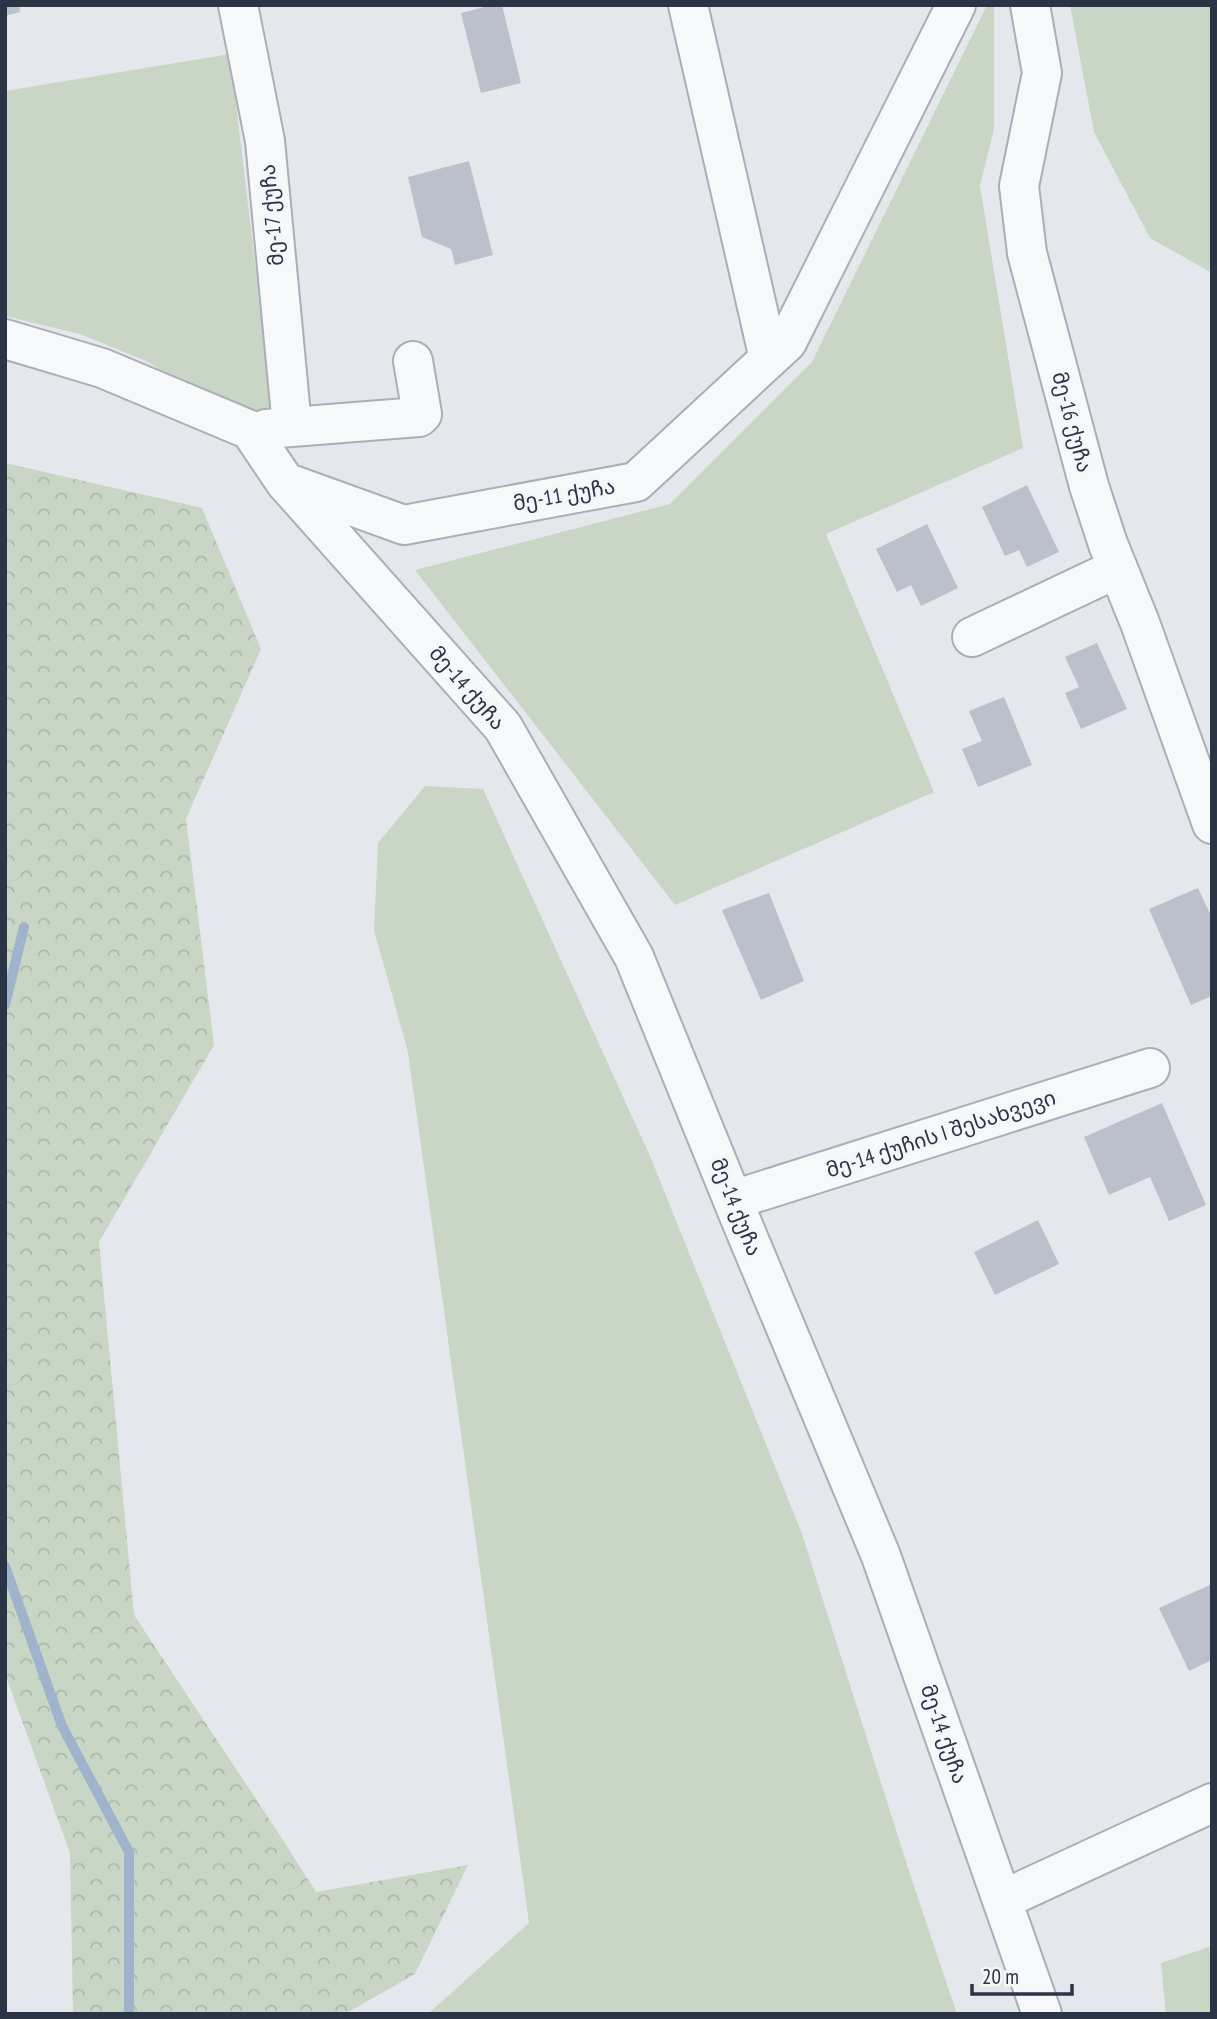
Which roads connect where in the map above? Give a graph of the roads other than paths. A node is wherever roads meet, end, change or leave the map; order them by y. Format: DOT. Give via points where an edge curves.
graph roads {
  1 [pos="238,5"];
  2 [pos="688,5"];
  3 [pos="956,5"];
  4 [pos="1030,5"];
  5 [pos="5,339"];
  6 [pos="769,359"];
  7 [pos="413,361"];
  8 [pos="292,426"];
  9 [pos="250,430"];
  10 [pos="285,482"];
  11 [pos="1118,568"];
  12 [pos="972,637"];
  13 [pos="1212,824"];
  14 [pos="1150,1068"];
  15 [pos="733,1200"];
  16 [pos="1212,1803"];
  17 [pos="1002,1900"];
  18 [pos="1042,2014"];
  1 -- 8 [label="street, მე-17 ქუჩა" via="265,141"];
  2 -- 6 [label="street"];
  3 -- 6 [label="street, მე-11 ქუჩა" via="787,342"];
  4 -- 11 [label="street, მე-16 ქუჩა" via="1042,72 1019,186 1027,253 1089,486"];
  5 -- 9 [label="street" via="102,368"];
  6 -- 10 [label="street, მე-11 ქუჩა" via="636,482 404,525"];
  7 -- 8 [label="street" via="419,417"];
  8 -- 9 [label="street"];
  9 -- 10 [label="street"];
  10 -- 15 [label="street, მე-14 ქუჩა" via="503,727 634,957"];
  11 -- 12 [label="street"];
  11 -- 13 [label="street, მე-16 ქუჩა"];
  14 -- 15 [label="street, მე-14 ქუჩის I შესახვევი"];
  15 -- 17 [label="street, მე-14 ქუჩა" via="881,1556"];
  16 -- 17 [label="street"];
  17 -- 18 [label="street, მე-14 ქუჩა"];
}
